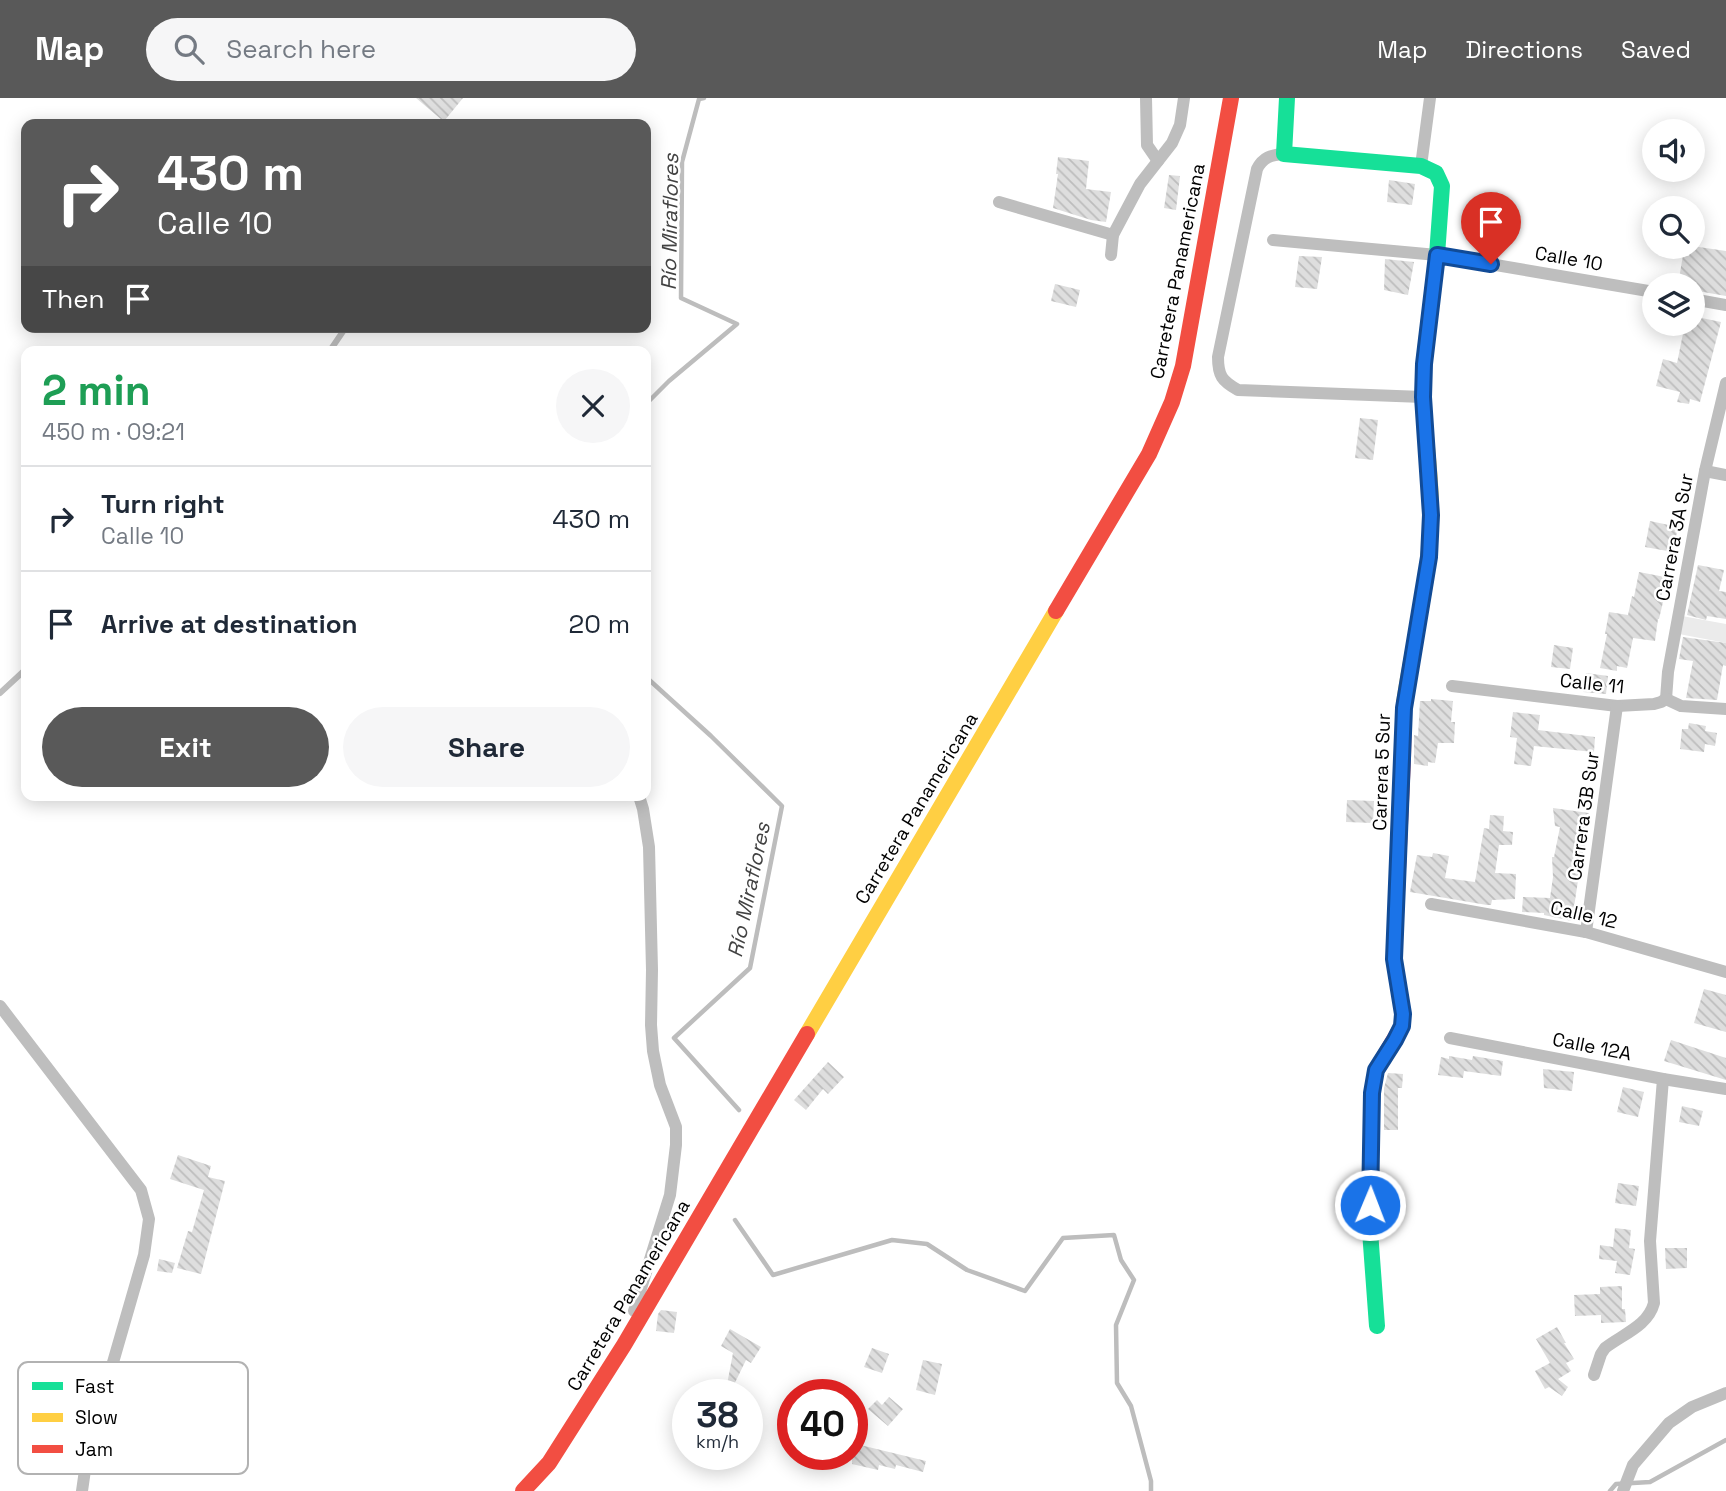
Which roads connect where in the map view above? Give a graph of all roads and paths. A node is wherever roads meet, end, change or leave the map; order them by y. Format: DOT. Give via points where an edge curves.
graph roads {
  1 [pos="1146,98"];
  2 [pos="1184,98"];
  3 [pos="1231,98"];
  4 [pos="1287,98"];
  5 [pos="1430,98"];
  6 [pos="1284,154"];
  7 [pos="1158,161"];
  8 [pos="1429,170"];
  9 [pos="999,202"];
  10 [pos="1114,235"];
  11 [pos="1273,240"];
  12 [pos="1111,255"];
  13 [pos="1437,255"];
  14 [pos="1642,290"];
  15 [pos="1705,301"];
  16 [pos="1726,304"];
  17 [pos="1726,383"];
  18 [pos="1423,397"];
  19 [pos="1705,471"];
  20 [pos="1726,475"];
  21 [pos="21,674"];
  22 [pos="1452,686"];
  23 [pos="0,694"];
  24 [pos="1666,698"];
  25 [pos="1617,706"];
  26 [pos="1726,709"];
  27 [pos="641,801"];
  28 [pos="1431,904"];
  29 [pos="1586,932"];
  30 [pos="1726,972"];
  31 [pos="0,1006"];
  32 [pos="1450,1038"];
  33 [pos="1663,1079"];
  34 [pos="1726,1089"];
  35 [pos="1377,1326"];
  36 [pos="624,1345"];
  37 [pos="113,1362"];
  38 [pos="1594,1375"];
  39 [pos="1726,1393"];
  40 [pos="523,1491"];
  41 [pos="1623,1491"];
  1 -- 7 [label="street" via="1147,145"];
  2 -- 7 [label="street" via="1180,125"];
  3 -- 36 [label="main road, Carretera Panamericana" via="1183,366 1149,454"];
  4 -- 6 [label="main road"];
  5 -- 8 [label="street"];
  6 -- 8 [label="main road"];
  6 -- 18 [label="street" via="1265,158 1257,169 1218,357 1221,377 1238,390"];
  7 -- 10 [label="street" via="1140,184"];
  8 -- 13 [label="main road, Carrera 5 Sur" via="1442,186"];
  9 -- 10 [label="street"];
  10 -- 12 [label="street"];
  11 -- 13 [label="street, Calle 10"];
  13 -- 14 [label="street, Calle 10"];
  13 -- 18 [label="main road, Carrera 5 Sur"];
  15 -- 16 [label="street"];
  17 -- 19 [label="street, Carrera 3A Sur"];
  18 -- 35 [label="main road, Carrera 5 Sur" via="1431,515 1423,601 1404,708 1394,959 1403,1014 1402,1026 1376,1070 1372,1093 1370,1231"];
  19 -- 20 [label="street"];
  19 -- 24 [label="street, Carrera 3A Sur"];
  21 -- 23 [label="lane"];
  22 -- 25 [label="street, Calle 11"];
  24 -- 25 [label="street, Calle 11" via="1654,704"];
  24 -- 26 [label="street, Calle 11" via="1689,707"];
  25 -- 29 [label="street, Carrera 3B Sur"];
  27 -- 36 [label="street" via="649,847 653,1051 676,1127 676,1145 670,1195"];
  28 -- 29 [label="street, Calle 12"];
  29 -- 30 [label="street, Calle 12"];
  31 -- 37 [label="street" via="141,1190 149,1219 144,1255"];
  32 -- 33 [label="street, Calle 12A"];
  33 -- 34 [label="street, Calle 12A"];
  33 -- 38 [label="street" via="1650,1241 1654,1303 1646,1319 1605,1348"];
  36 -- 40 [label="main road, Carretera Panamericana" via="549,1463"];
  39 -- 41 [label="street" via="1705,1400 1669,1423 1633,1465"];
}
